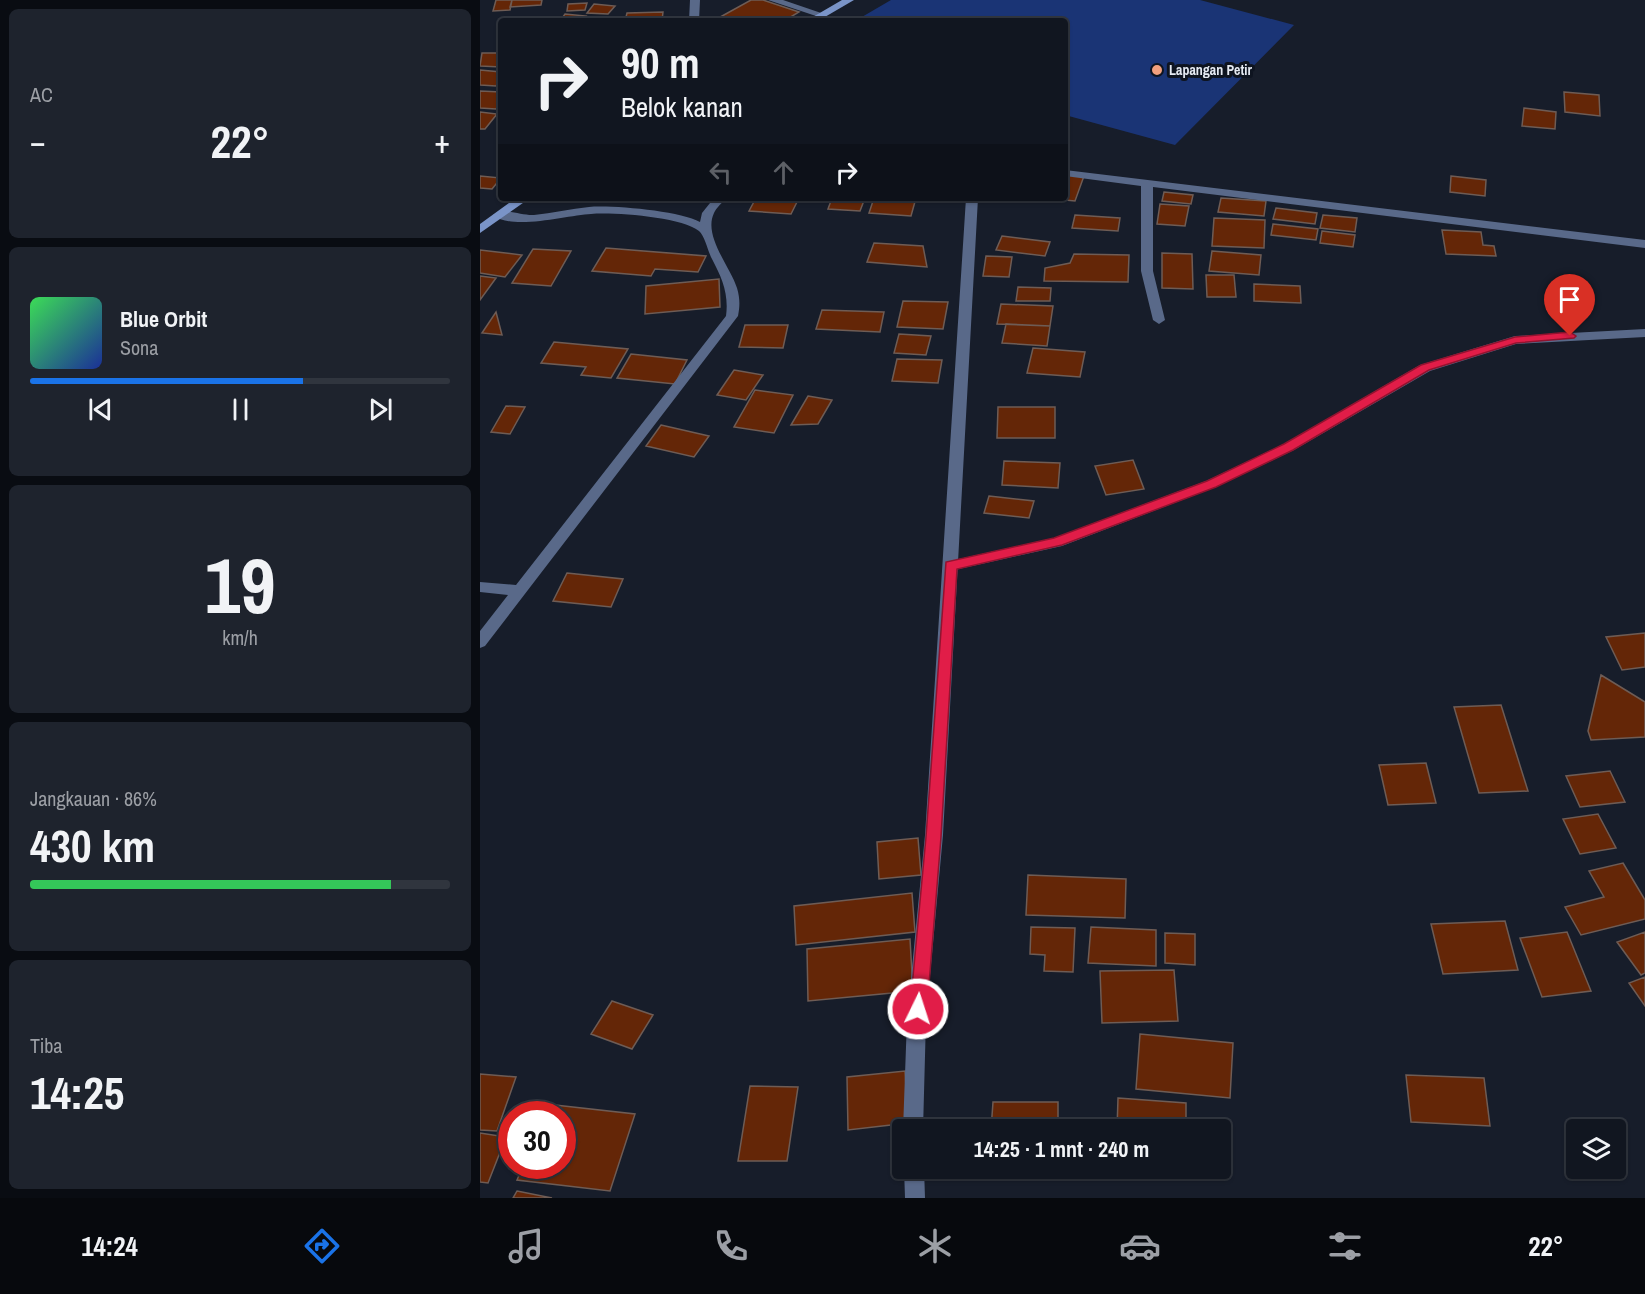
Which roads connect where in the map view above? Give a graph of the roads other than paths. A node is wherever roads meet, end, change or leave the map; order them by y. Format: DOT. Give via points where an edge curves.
graph roads {
  1 [pos="695,0"];
  2 [pos="773,0"];
  3 [pos="849,0"];
  4 [pos="822,15"];
  5 [pos="694,18"];
  6 [pos="816,18"];
  7 [pos="1068,173"];
  8 [pos="1147,183"];
  9 [pos="519,201"];
  10 [pos="718,201"];
  11 [pos="972,201"];
  12 [pos="487,221"];
  13 [pos="706,231"];
  14 [pos="1645,244"];
  15 [pos="1159,320"];
  16 [pos="1645,333"];
  17 [pos="950,566"];
  18 [pos="480,587"];
  19 [pos="520,591"];
  20 [pos="480,642"];
  21 [pos="913,1119"];
  22 [pos="914,1179"];
  23 [pos="915,1198"];
  1 -- 5 [label="street"];
  2 -- 4 [label="street"];
  3 -- 4 [label="main road"];
  4 -- 6 [label="main road"];
  7 -- 8 [label="street"];
  8 -- 14 [label="street"];
  8 -- 15 [label="street" via="1146,271"];
  9 -- 12 [label="main road"];
  10 -- 13 [label="street" via="707,214"];
  11 -- 17 [label="street"];
  12 -- 13 [label="street" via="592,210 658,215 689,221"];
  13 -- 19 [label="street" via="734,291 732,316"];
  16 -- 17 [label="street" via="1515,340 1425,368 1289,447 1211,484 1057,542"];
  17 -- 21 [label="street"];
  18 -- 19 [label="street"];
  19 -- 20 [label="street"];
  22 -- 23 [label="street"];
}
